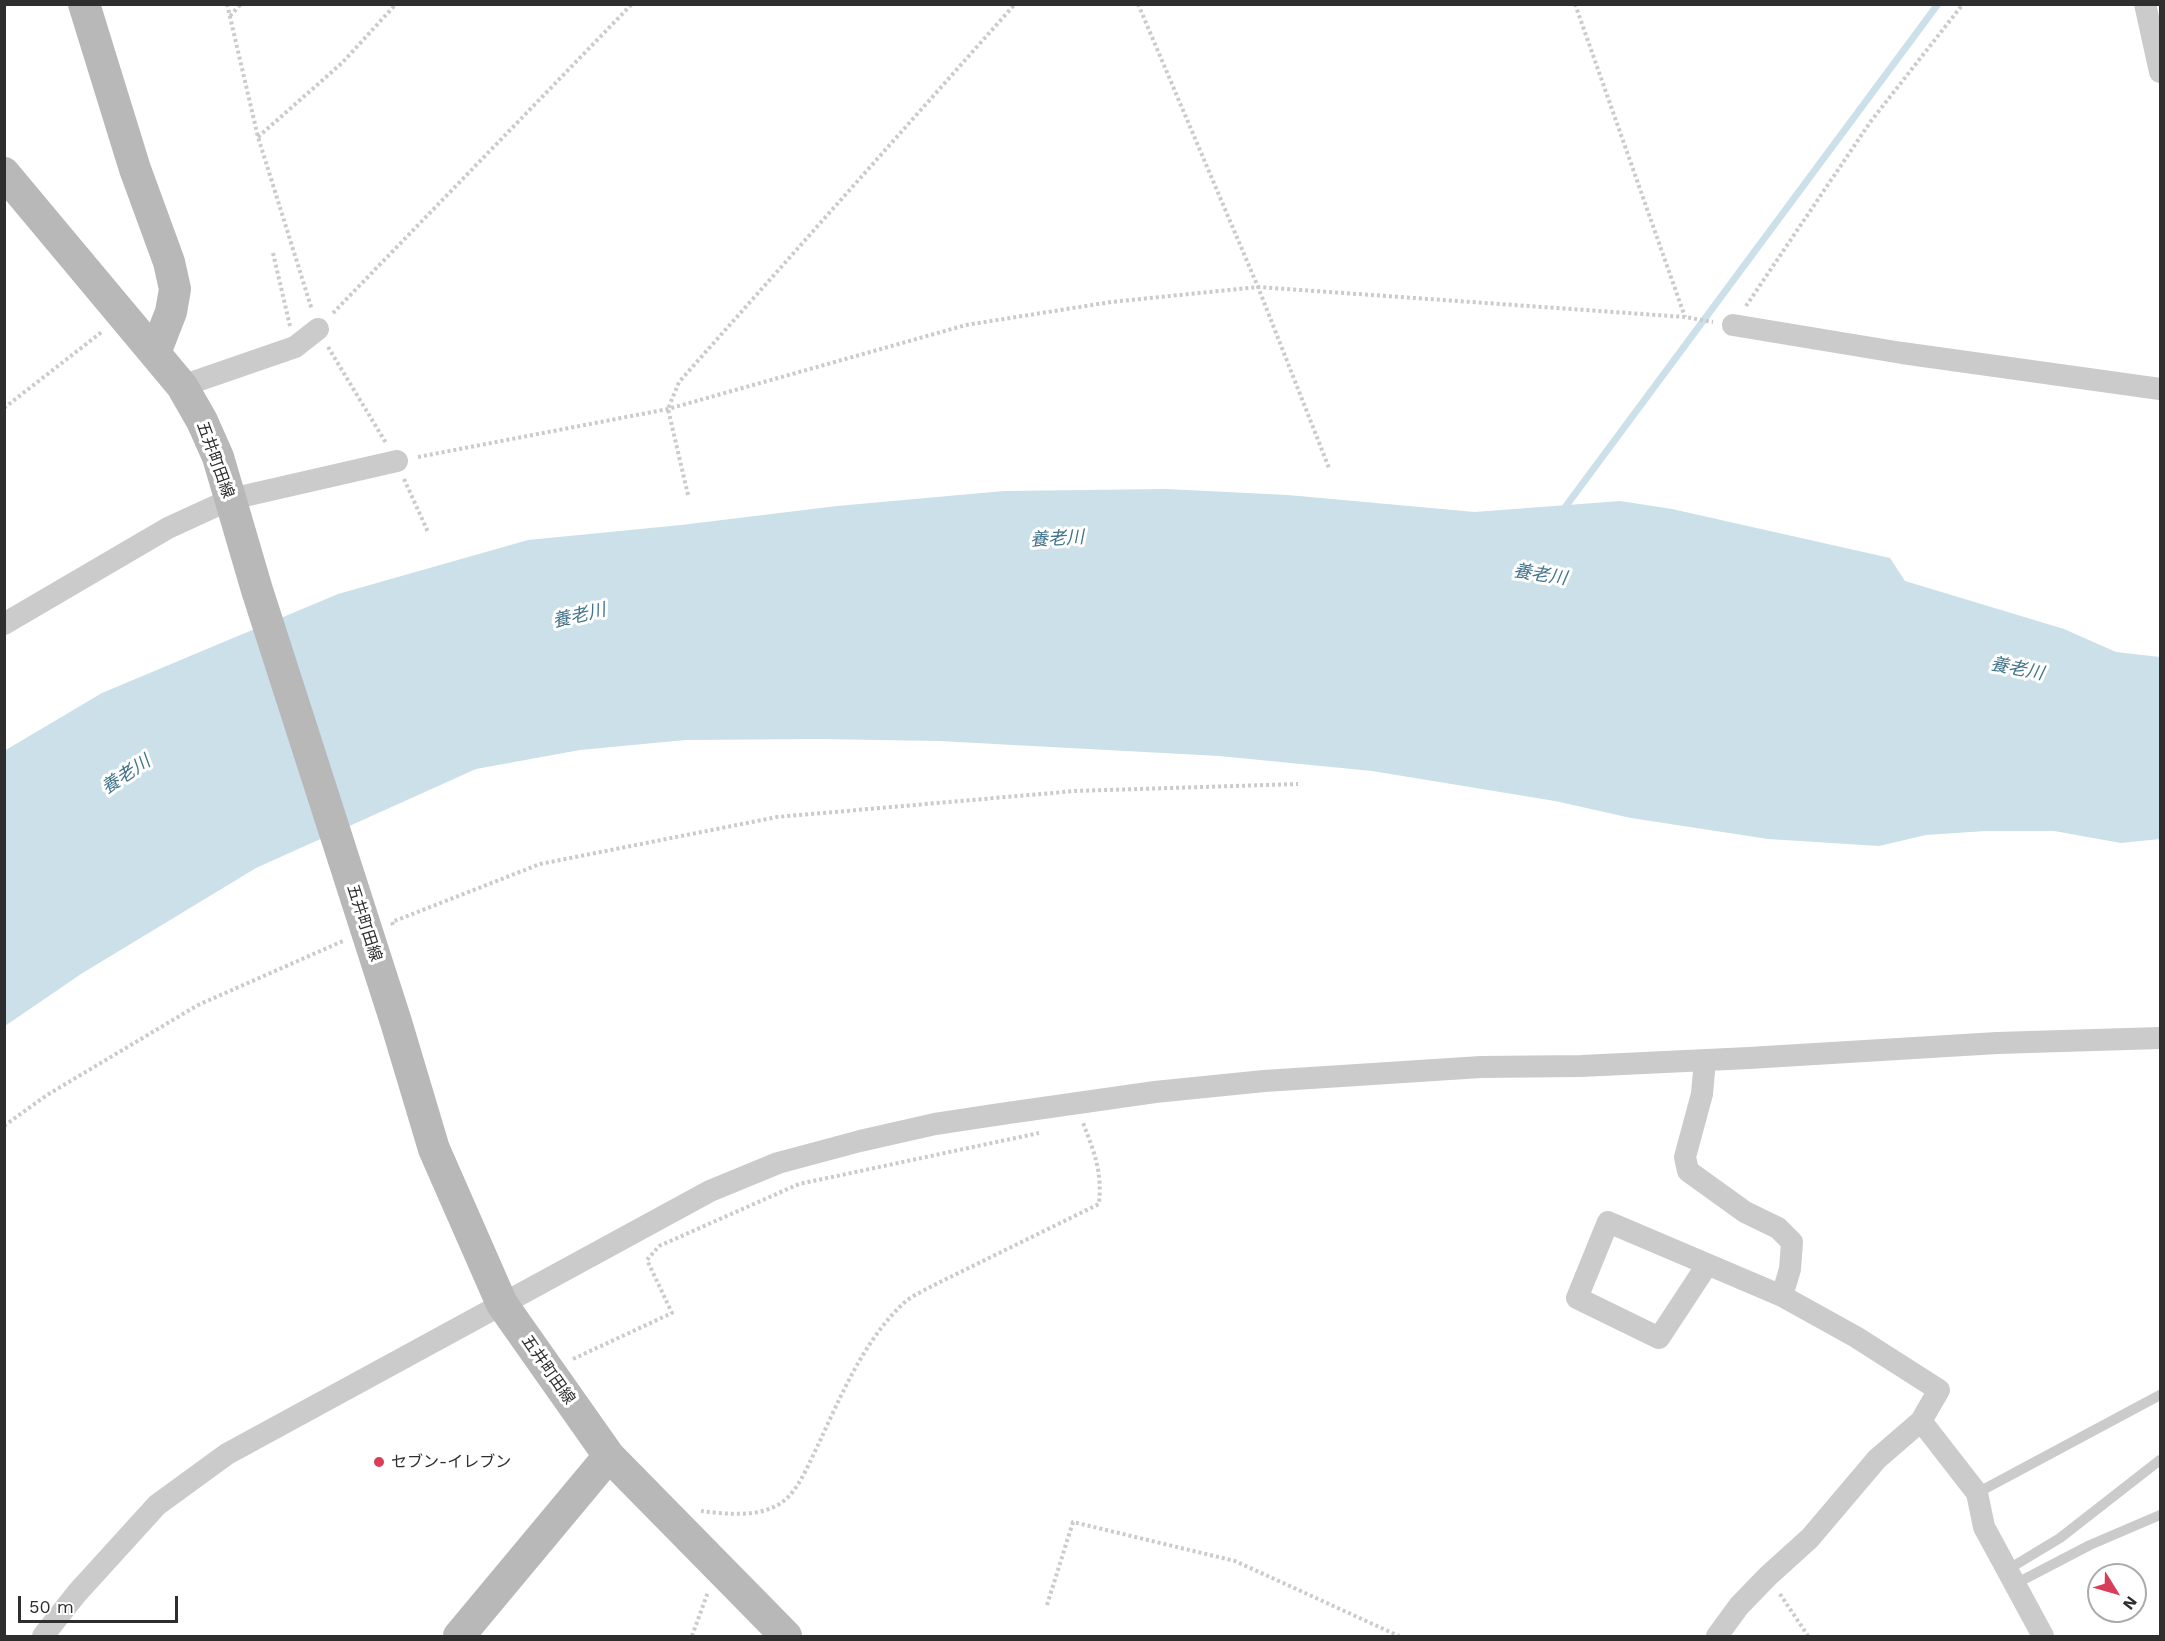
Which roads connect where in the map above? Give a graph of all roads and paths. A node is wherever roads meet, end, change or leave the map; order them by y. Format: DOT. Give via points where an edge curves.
graph roads {
  1 [pos="84,4"];
  2 [pos="227,4"];
  3 [pos="241,4"];
  4 [pos="396,4"];
  5 [pos="632,4"];
  6 [pos="1015,4"];
  7 [pos="1138,4"];
  8 [pos="1575,4"];
  9 [pos="1963,4"];
  10 [pos="2145,4"];
  11 [pos="229,17"];
  12 [pos="2160,72"];
  13 [pos="258,137"];
  14 [pos="4,174"];
  15 [pos="273,253"];
  16 [pos="1258,287"];
  17 [pos="123,315"];
  18 [pos="1686,317"];
  19 [pos="1733,325"];
  20 [pos="318,329"];
  21 [pos="295,347"];
  22 [pos="154,353"];
  23 [pos="182,386"];
  24 [pos="2160,390"];
  25 [pos="4,408"];
  26 [pos="668,409"];
  27 [pos="396,461"];
  28 [pos="1329,468"];
  29 [pos="688,495"];
  30 [pos="231,499"];
  31 [pos="428,532"];
  32 [pos="4,624"];
  33 [pos="1298,784"];
  34 [pos="381,932"];
  35 [pos="2160,1038"];
  36 [pos="1705,1060"];
  37 [pos="1097,1100"];
  38 [pos="1083,1123"];
  39 [pos="4,1126"];
  40 [pos="1072,1126"];
  41 [pos="1049,1131"];
  42 [pos="1707,1265"];
  43 [pos="1782,1296"];
  44 [pos="502,1304"];
  45 [pos="548,1371"];
  46 [pos="2160,1395"];
  47 [pos="1921,1420"];
  48 [pos="609,1456"];
  49 [pos="2160,1460"];
  50 [pos="1977,1494"];
  51 [pos="700,1511"];
  52 [pos="2160,1515"];
  53 [pos="718,1567"];
  54 [pos="1768,1576"];
  55 [pos="2011,1577"];
  56 [pos="1047,1605"];
  57 [pos="43,1636"];
  58 [pos="459,1636"];
  59 [pos="692,1636"];
  60 [pos="786,1636"];
  61 [pos="1399,1636"];
  62 [pos="1718,1636"];
  63 [pos="1808,1636"];
  64 [pos="2043,1636"];
  1 -- 22 [label="main road" via="175,289 171,312"];
  2 -- 11 [label="path"];
  3 -- 11 [label="path"];
  4 -- 13 [label="path" via="342,63"];
  5 -- 20 [label="path"];
  6 -- 26 [label="path" via="679,382"];
  7 -- 16 [label="path"];
  8 -- 18 [label="path"];
  9 -- 19 [label="path" via="1872,121"];
  10 -- 12 [label="street"];
  11 -- 13 [label="path"];
  13 -- 20 [label="path"];
  14 -- 17 [label="main road, 五井町田線"];
  15 -- 21 [label="path"];
  16 -- 18 [label="path"];
  16 -- 26 [label="path" via="1111,302 966,325"];
  16 -- 28 [label="path"];
  17 -- 22 [label="main road, 五井町田線"];
  17 -- 25 [label="path"];
  18 -- 19 [label="path"];
  19 -- 24 [label="street"];
  20 -- 21 [label="street"];
  20 -- 27 [label="path"];
  21 -- 23 [label="street"];
  22 -- 23 [label="main road, 五井町田線"];
  23 -- 30 [label="main road, 五井町田線" via="218,457"];
  26 -- 27 [label="path"];
  26 -- 29 [label="path"];
  27 -- 30 [label="street"];
  27 -- 31 [label="path"];
  30 -- 32 [label="street" via="168,528"];
  30 -- 34 [label="main road, 五井町田線" via="257,590"];
  33 -- 34 [label="path" via="1076,791 777,817 540,864 392,922"];
  34 -- 39 [label="path" via="198,1005 47,1095"];
  34 -- 44 [label="main road, 五井町田線" via="434,1149"];
  35 -- 36 [label="street"];
  36 -- 37 [label="street" via="1481,1067 1264,1081"];
  36 -- 43 [label="street" via="1702,1094 1685,1157 1688,1171 1745,1212 1778,1228 1792,1242 1791,1269"];
  37 -- 38 [label="path"];
  37 -- 44 [label="street" via="935,1125 778,1163 710,1191"];
  38 -- 40 [label="path"];
  38 -- 51 [label="path" via="1096,1154 1101,1181 1099,1204 908,1300 861,1360 801,1479 783,1502 769,1510 730,1515"];
  41 -- 45 [label="path" via="799,1184 659,1246 646,1260 672,1313"];
  42 -- 42 [label="street" via="1608,1222 1576,1298 1659,1338"];
  42 -- 43 [label="street"];
  43 -- 47 [label="street" via="1939,1390"];
  44 -- 45 [label="main road, 五井町田線"];
  44 -- 57 [label="street" via="227,1454 157,1505 76,1593"];
  45 -- 48 [label="main road, 五井町田線"];
  46 -- 50 [label="lane"];
  47 -- 50 [label="street"];
  47 -- 54 [label="street" via="1877,1459 1810,1538"];
  48 -- 53 [label="main road, 五井町田線"];
  48 -- 58 [label="main road"];
  49 -- 55 [label="lane"];
  50 -- 55 [label="street" via="1984,1527"];
  52 -- 55 [label="lane"];
  53 -- 59 [label="path"];
  53 -- 60 [label="main road, 五井町田線"];
  54 -- 62 [label="street" via="1739,1606"];
  54 -- 63 [label="path"];
  55 -- 64 [label="street"];
  56 -- 61 [label="path" via="1073,1522 1235,1561"];
}
